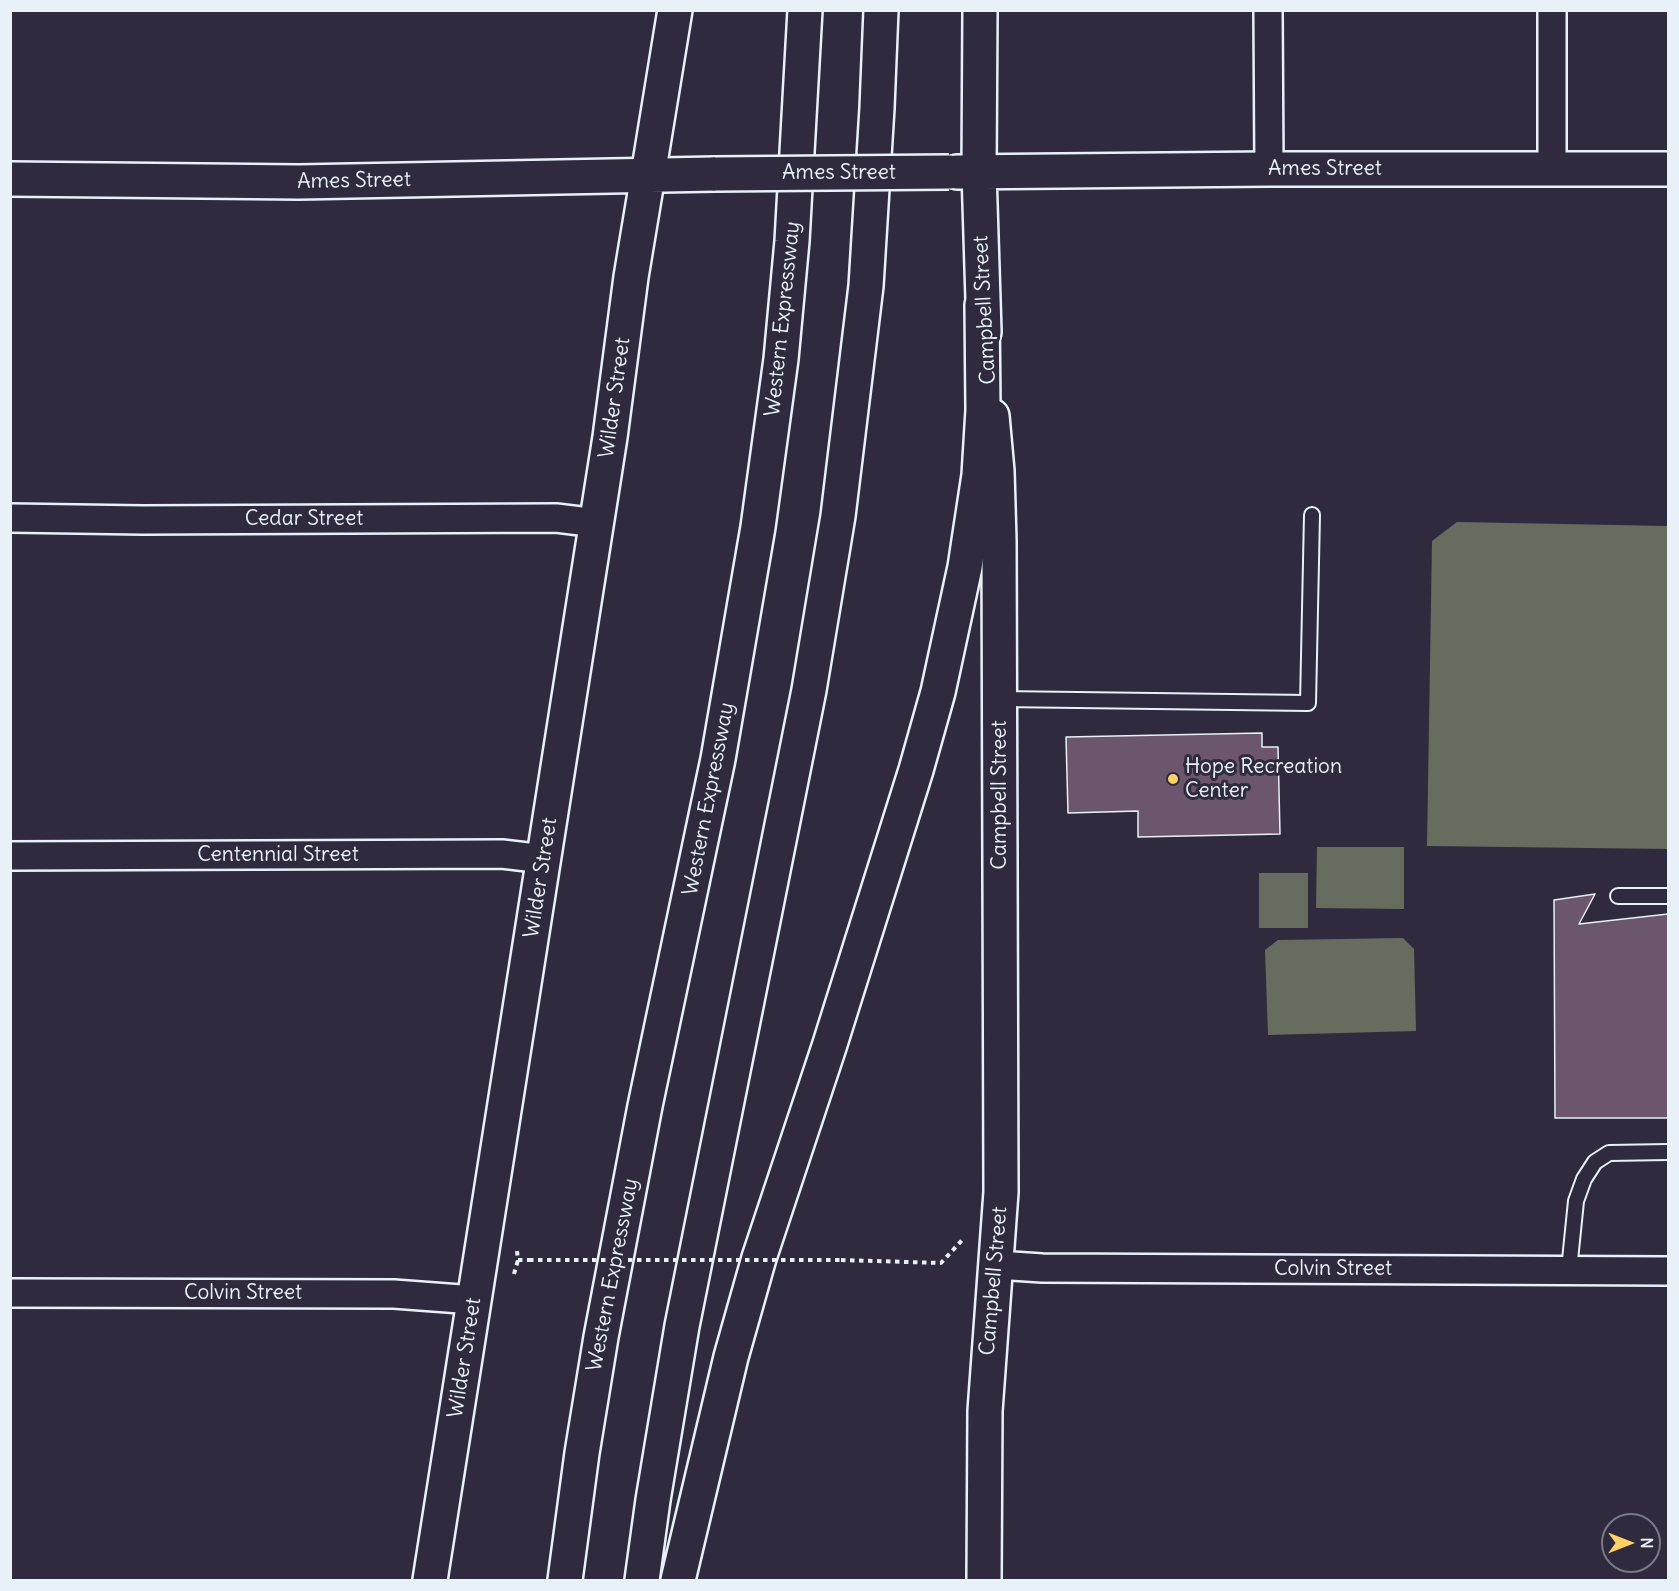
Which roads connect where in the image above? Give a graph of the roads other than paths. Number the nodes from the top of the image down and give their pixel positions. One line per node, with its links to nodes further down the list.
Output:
1 (675, 10): 11 (main road, Wilder Street)
2 (805, 10): 29 (main road, Western Expressway)
3 (881, 10): 30 (main road)
4 (980, 10): 10 (main road, Campbell Street)
5 (1268, 10): 7 (street)
6 (1552, 10): 8 (street)
7 (1269, 169): 8 (main road, Ames Street); 10 (main road, Ames Street)
8 (1552, 169): 9 (main road, Ames Street)
9 (1668, 169)
10 (964, 172): 11 (main road, Ames Street, bridge); 13 (main road, Campbell Street)
11 (648, 175): 12 (main road, Ames Street); 16 (main road, Wilder Street)
12 (10, 178)
13 (982, 305): 17 (main road, Campbell Street); 31 (main road)
14 (1312, 515): 17 (lane)
15 (10, 518): 16 (street, Cedar Street)
16 (597, 523): 19 (main road, Wilder Street)
17 (1000, 699): 23 (main road, Campbell Street)
18 (10, 856): 19 (street, Centennial Street)
19 (544, 859): 27 (main road, Wilder Street)
20 (1618, 896): 21 (lane)
21 (1668, 896)
22 (1668, 1152): 24 (lane)
23 (998, 1252): 24 (street, Colvin Street); 32 (main road, Campbell Street)
24 (1569, 1270): 25 (street, Colvin Street)
25 (1668, 1271)
26 (10, 1293): 27 (street, Colvin Street)
27 (474, 1300): 28 (main road, Wilder Street)
28 (430, 1581)
29 (565, 1581)
30 (642, 1581)
31 (678, 1581)
32 (984, 1581)

